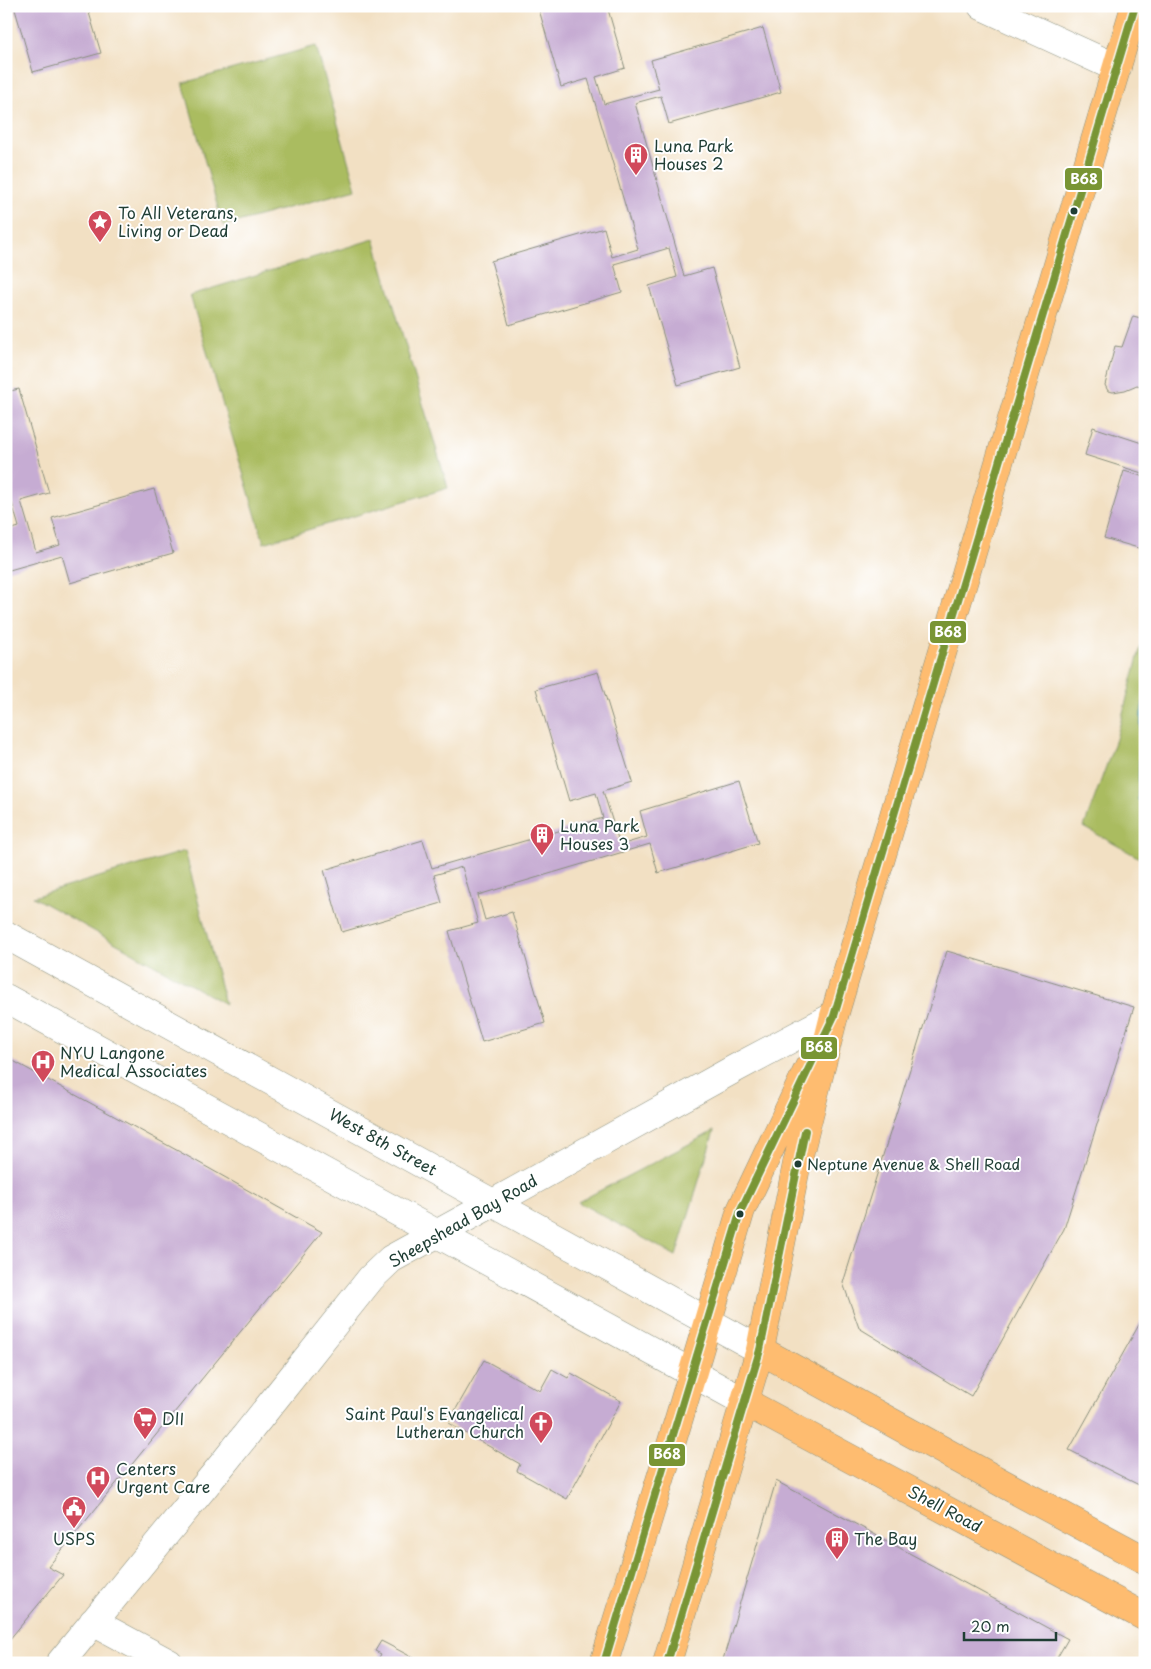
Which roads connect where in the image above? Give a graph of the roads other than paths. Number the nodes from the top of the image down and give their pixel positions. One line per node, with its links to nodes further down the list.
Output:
1 (982, 6): 3 (street)
2 (1135, 6): 3 (main road)
3 (1117, 68): 6 (main road)
4 (6, 934): 7 (street, West 8th Street)
5 (6, 998): 8 (street)
6 (834, 1016): 7 (street, Sheepshead Bay Road); 9 (main road); 10 (main road)
7 (494, 1204): 8 (street, Sheepshead Bay Road); 9 (street, West 8th Street)
8 (437, 1234): 11 (street); 15 (street, Sheepshead Bay Road)
9 (708, 1322): 10 (street, West 8th Street); 11 (main road)
10 (760, 1350): 12 (main road); 13 (main road)
11 (692, 1374): 12 (street); 18 (main road)
12 (745, 1402): 14 (main road, Shell Road); 19 (main road)
13 (1145, 1560)
14 (1145, 1617)
15 (93, 1622): 16 (street, Sheepshead Bay Road); 17 (street)
16 (60, 1663)
17 (169, 1663)
18 (604, 1663)
19 (667, 1663)

